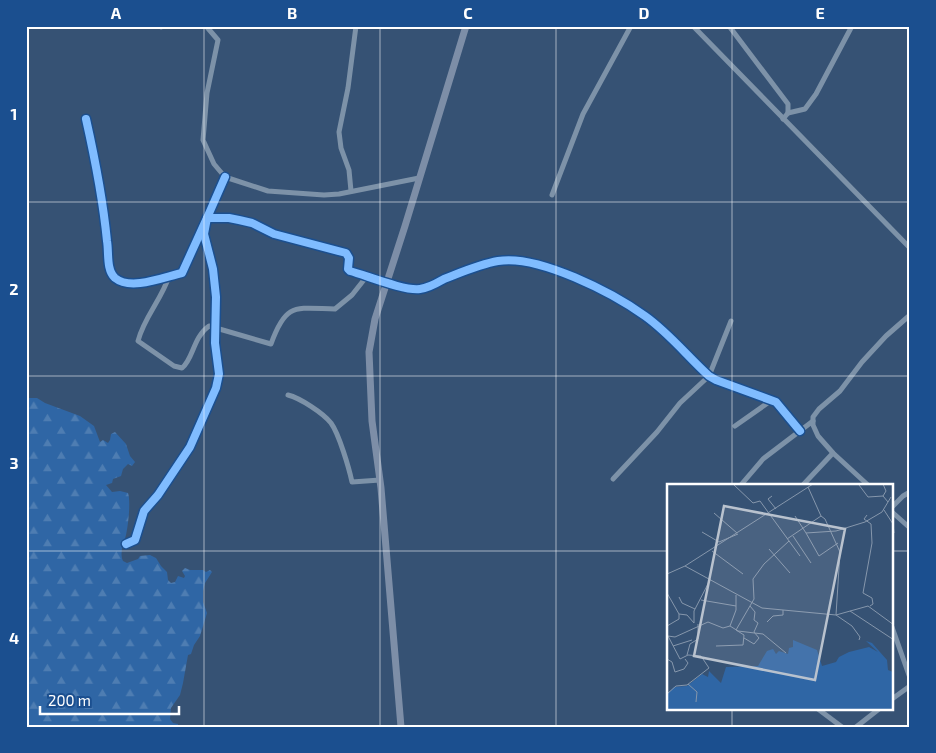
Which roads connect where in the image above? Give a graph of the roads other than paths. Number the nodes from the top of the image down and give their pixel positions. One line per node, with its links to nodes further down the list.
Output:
1 (206, 26): 13 (street)
2 (356, 26): 15 (street)
3 (466, 26): 14 (main road)
4 (631, 26): 16 (street)
5 (693, 26): 9 (street)
6 (703, 26): 9 (street)
7 (729, 26): 10 (street)
8 (852, 26): 10 (street)
9 (699, 32): 12 (street)
10 (788, 113): 12 (street)
11 (86, 119): 19 (street)
12 (783, 119): 18 (street)
13 (225, 177): 15 (street); 17 (street)
14 (419, 178): 15 (street); 21 (main road)
15 (351, 191)
16 (552, 195)
17 (207, 218): 19 (street); 20 (street); 24 (street)
18 (910, 248)
19 (169, 276): 24 (street)
20 (367, 276): 21 (street); 24 (street)
21 (387, 282): 25 (street); 33 (main road)
22 (910, 315): 28 (street)
23 (731, 321): 25 (street)
24 (216, 327): 41 (street)
25 (709, 376): 27 (street); 32 (street)
26 (288, 395): 33 (street)
27 (772, 400): 29 (street); 30 (street)
28 (813, 421): 30 (street); 31 (street)
29 (735, 426)
30 (800, 431): 34 (street)
31 (834, 454): 35 (street); 36 (street)
32 (613, 479)
33 (380, 480): 48 (main road)
34 (742, 484)
35 (804, 484)
36 (867, 484)
37 (910, 492): 38 (street)
38 (894, 505)
39 (894, 514): 40 (street)
40 (910, 528)
41 (126, 544)
42 (894, 633): 43 (street)
43 (910, 678)
44 (910, 686): 45 (street)
45 (894, 698)
46 (819, 710): 49 (street)
47 (878, 710): 50 (street)
48 (401, 727)
49 (842, 727)
50 (856, 727)

